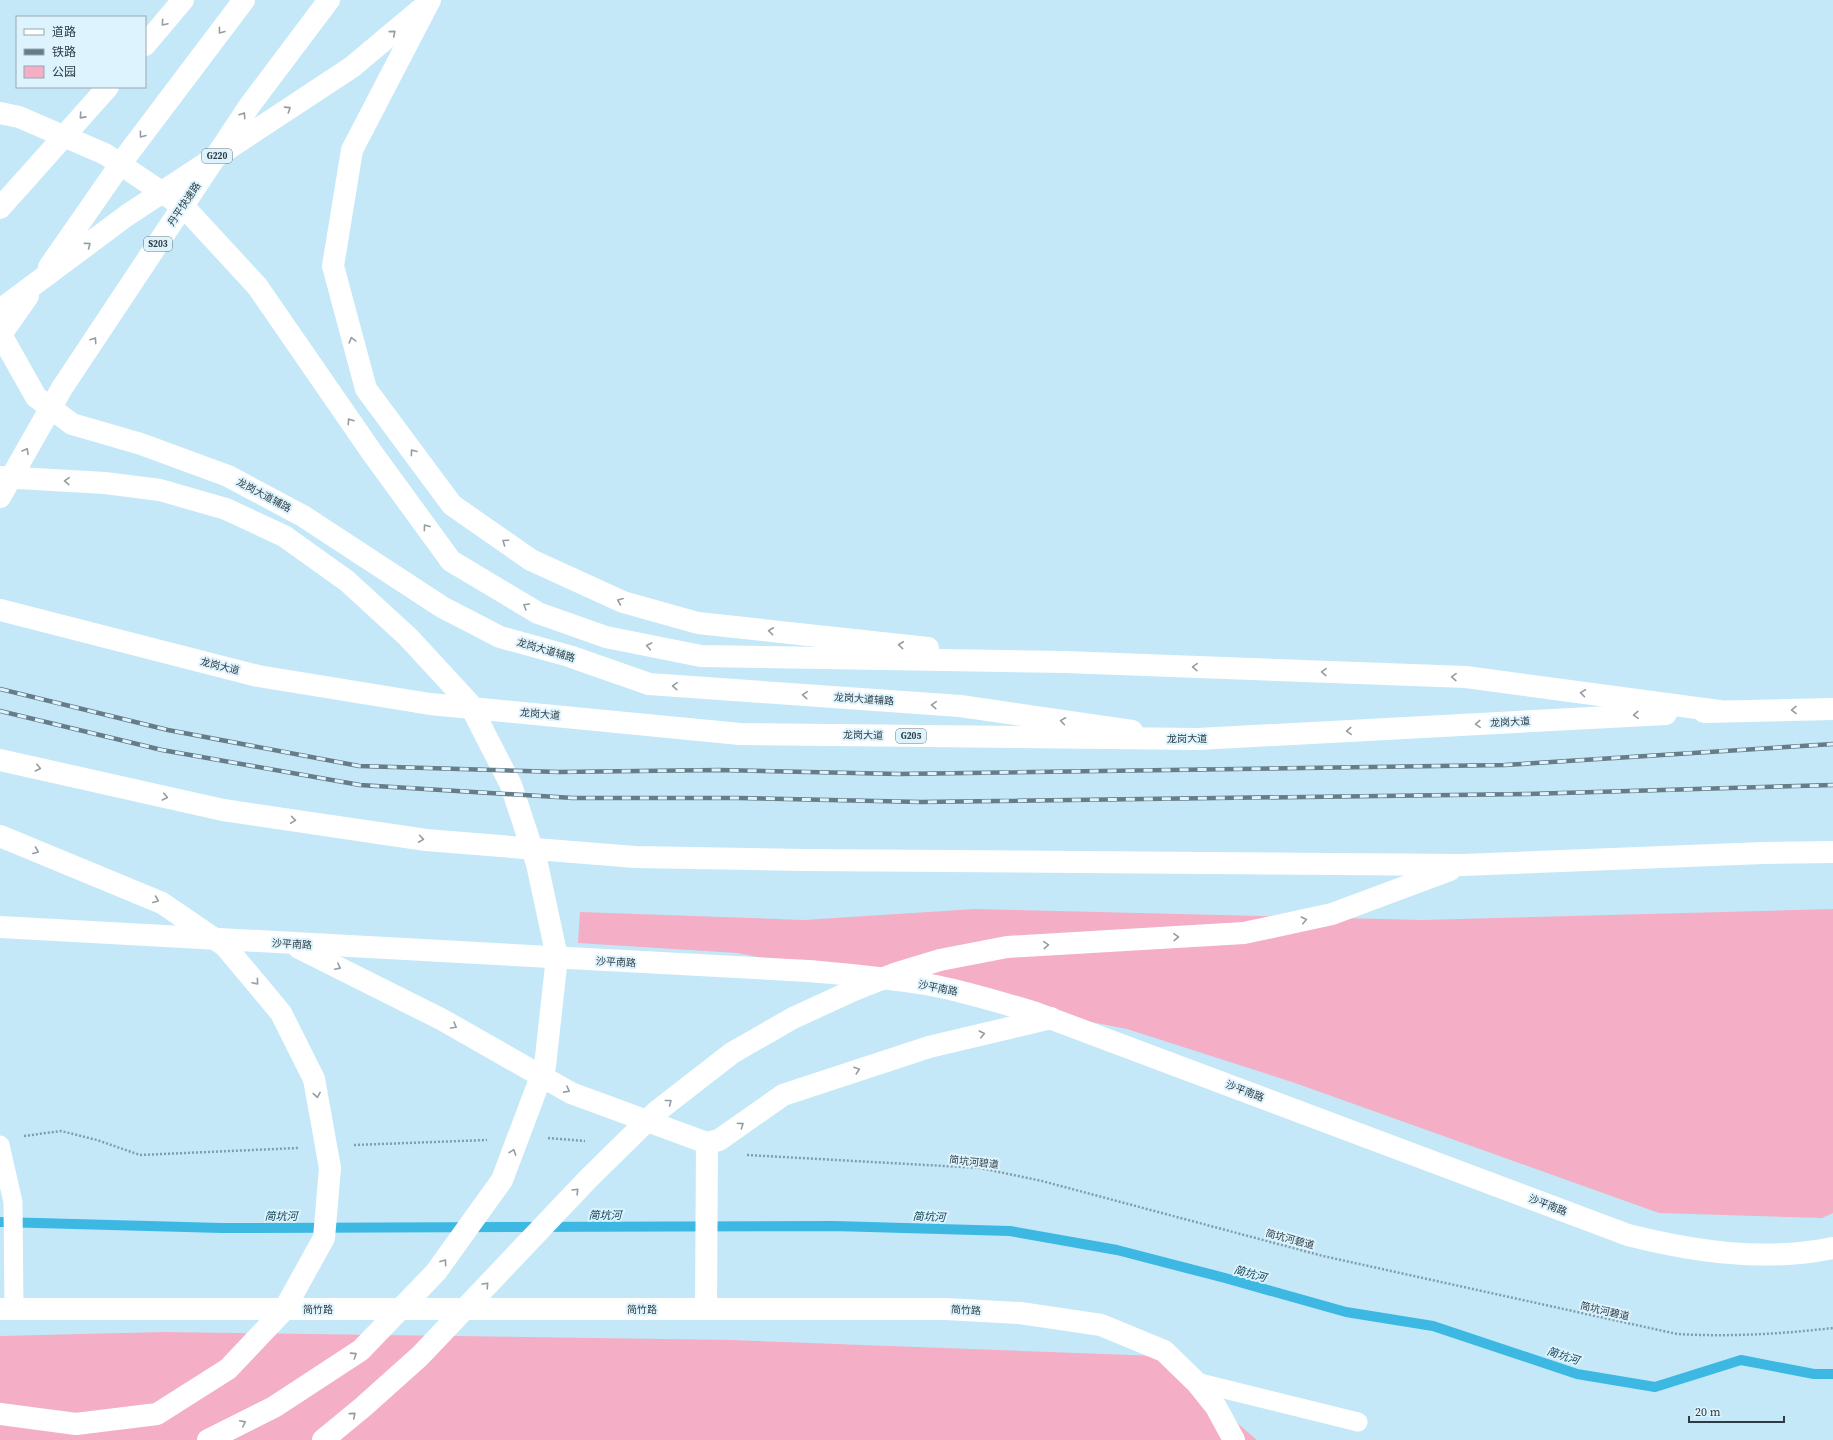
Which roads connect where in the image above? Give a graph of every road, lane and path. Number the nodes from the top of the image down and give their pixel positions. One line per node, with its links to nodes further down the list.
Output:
1 (183, 0): 5 (main road, one-way to 5)
2 (244, 0): 10 (main road, one-way to 10)
3 (329, 0): 12 (main road, 丹平快速路 / S203, one-way to 3)
4 (430, 0): 9 (main road, G220, one-way to 4); 14 (main road, one-way to 4)
5 (146, 44)
6 (107, 88): 8 (main road, one-way to 8)
7 (0, 113): 14 (main road, one-way to 7)
8 (0, 208)
9 (0, 310)
10 (0, 335): 17 (main road, 龙岗大道辅路, one-way to 10)
11 (0, 477): 35 (main road, one-way to 11)
12 (0, 497)
13 (0, 610): 17 (main road, 龙岗大道 / G205)
14 (1065, 662): 16 (main road, one-way to 14)
15 (1833, 709): 16 (main road, 龙岗大道 / G205, one-way to 16)
16 (1719, 711): 17 (main road, 龙岗大道 / G205, one-way to 17)
17 (1185, 739)
18 (0, 760): 21 (main road, one-way to 21)
19 (0, 836): 33 (main road, one-way to 33)
20 (1833, 852): 21 (main road)
21 (1463, 865): 36 (main road, one-way to 21)
22 (0, 927): 23 (main road, 沙平南路)
23 (291, 943): 24 (main road, 沙平南路); 26 (main road, one-way to 26)
24 (1051, 1018): 26 (main road, one-way to 24); 28 (main road, 沙平南路)
25 (0, 1145): 29 (lane)
26 (707, 1150): 30 (main road)
27 (742, 1155): 31 (path, 简坑河碧道)
28 (1833, 1248)
29 (7, 1309): 30 (main road, 简竹路)
30 (706, 1309): 32 (main road, 简竹路)
31 (1833, 1328)
32 (1196, 1382): 34 (lane); 37 (main road, 简竹路)
33 (0, 1414)
34 (1358, 1422)
35 (208, 1440)
36 (323, 1440)
37 (1234, 1440)

